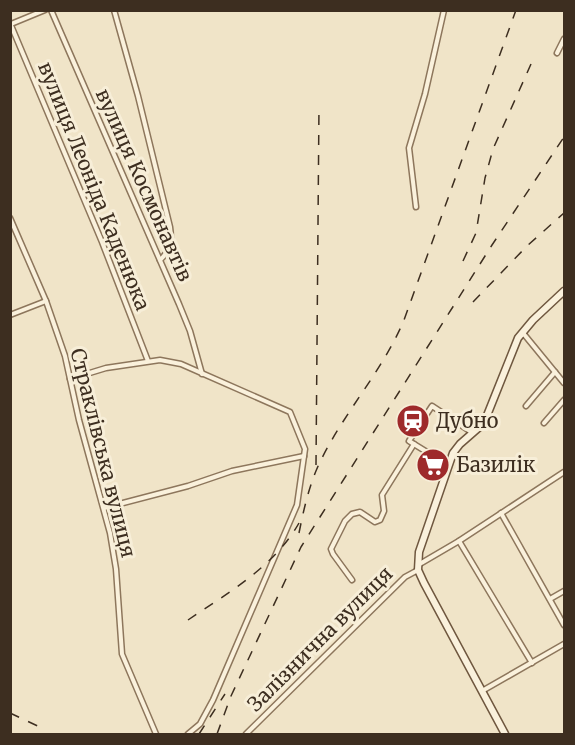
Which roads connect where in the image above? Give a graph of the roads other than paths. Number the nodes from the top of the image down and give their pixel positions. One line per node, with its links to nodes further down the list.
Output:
1 (45, 10): 5 (street)
2 (51, 10): 10 (street, вулиця Космонавтів)
3 (114, 10): 10 (street)
4 (444, 10): 8 (street)
5 (11, 24): 15 (street, вулиця Леоніда Каденюка)
6 (564, 39): 7 (street)
7 (557, 53)
8 (416, 207)
9 (10, 218): 12 (street, Страклівська вулиця)
10 (160, 260): 17 (street, вулиця Космонавтів)
11 (564, 291): 14 (main road, Залізнична вулиця)
12 (46, 301): 13 (street); 18 (street, Страклівська вулиця)
13 (10, 315)
14 (522, 332): 16 (street); 23 (main road, Залізнична вулиця)
15 (148, 361): 17 (street); 18 (street)
16 (555, 372): 19 (street); 21 (street)
17 (203, 374): 25 (street)
18 (70, 379): 28 (street, Страклівська вулиця)
19 (564, 383)
20 (564, 400): 22 (street)
21 (526, 406)
22 (544, 423)
23 (473, 434): 24 (street); 26 (main road, Залізнична вулиця)
24 (414, 444): 26 (street); 32 (street)
25 (304, 456): 28 (street); 41 (street)
26 (448, 465): 31 (main road, Залізнична вулиця)
27 (564, 472): 29 (street)
28 (104, 508): 40 (street, Страклівська вулиця)
29 (501, 513): 30 (street); 34 (street)
30 (459, 541): 31 (street); 37 (street)
31 (417, 568): 38 (main road); 39 (street, Залізнична вулиця)
32 (352, 580)
33 (564, 591): 34 (street)
34 (550, 599): 35 (street)
35 (564, 625)
36 (564, 644): 37 (street)
37 (532, 663): 38 (street)
38 (481, 692): 42 (main road)
39 (247, 734)
40 (156, 735)
41 (188, 735)
42 (504, 735)

